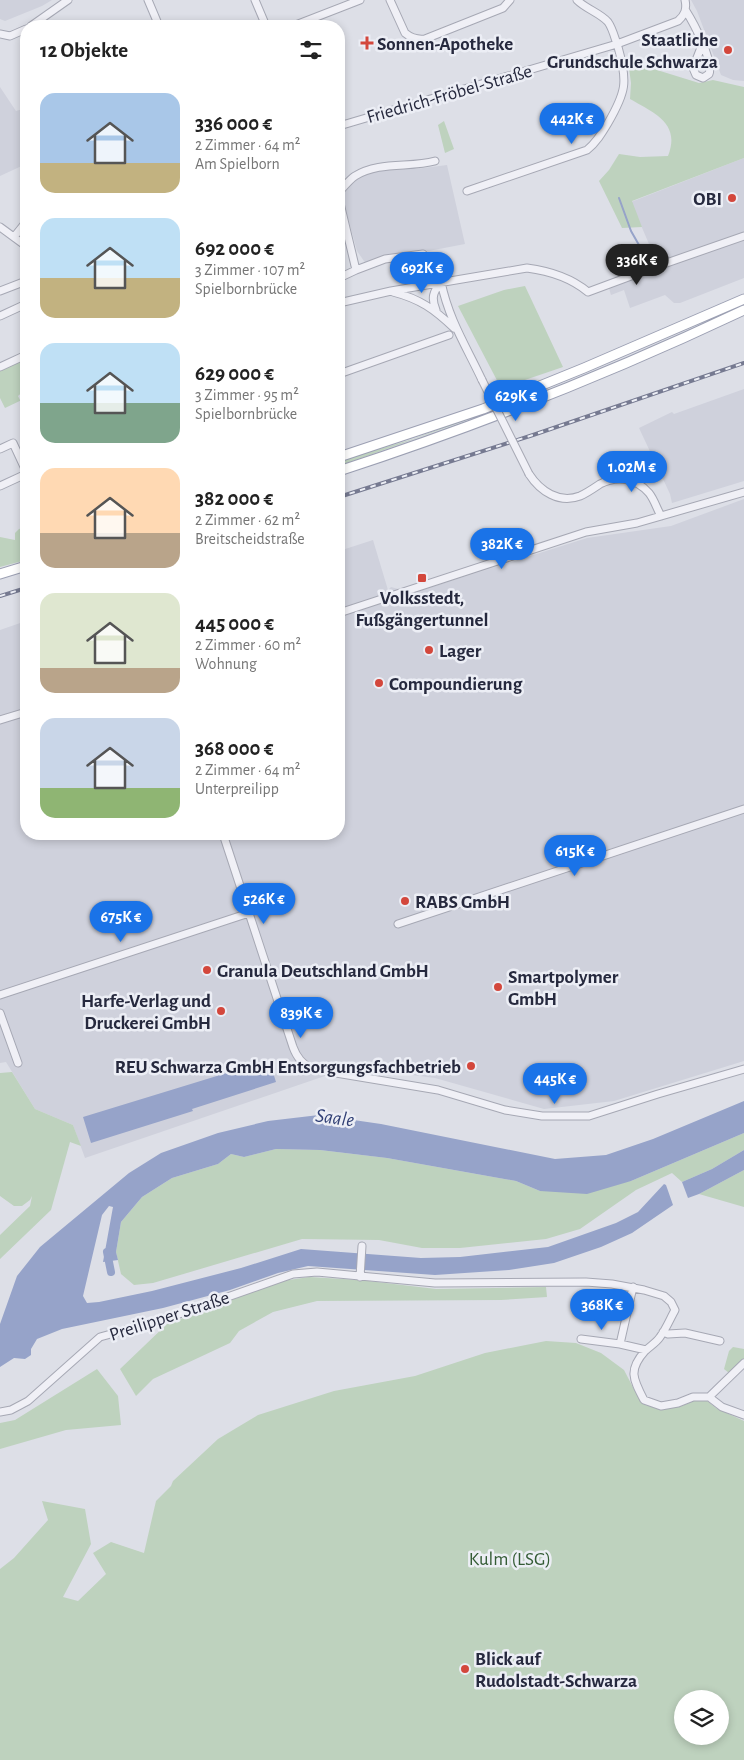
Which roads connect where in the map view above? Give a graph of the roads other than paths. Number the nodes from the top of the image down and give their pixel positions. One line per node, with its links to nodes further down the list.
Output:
1 (68, 0): 10 (street)
2 (148, 0): 11 (street)
3 (255, 0): 12 (street)
4 (360, 0): 13 (street)
5 (390, 0): 6 (street)
6 (510, 0)
7 (577, 0): 16 (street)
8 (685, 0): 9 (street)
9 (686, 11): 16 (street, Friedrich-Fröbel-Straße); 17 (street)
10 (40, 20)
11 (156, 20)
12 (263, 20)
13 (308, 20)
14 (20, 32): 15 (street)
15 (0, 34)
16 (617, 44): 18 (street, Friedrich-Fröbel-Straße); 21 (street)
17 (702, 45)
18 (345, 124)
19 (435, 161): 20 (street)
20 (345, 186)
21 (467, 191)
22 (345, 224): 29 (street)
23 (0, 227): 26 (street)
24 (20, 230): 26 (street)
25 (744, 236): 31 (street)
26 (14, 238): 27 (street)
27 (20, 242)
28 (423, 254): 29 (street)
29 (356, 270): 30 (street)
30 (345, 275)
31 (441, 282): 34 (street); 39 (street); 41 (street)
32 (20, 283): 33 (street)
33 (0, 291)
34 (390, 291): 36 (street); 39 (street)
35 (744, 299): 47 (main road)
36 (345, 302)
37 (20, 307): 40 (street)
38 (744, 310): 49 (main road)
39 (436, 311): 41 (street)
40 (0, 316)
41 (455, 329): 53 (street, bridge)
42 (449, 335): 45 (street)
43 (20, 358): 44 (street)
44 (0, 367)
45 (345, 372)
46 (0, 448): 48 (street)
47 (345, 455)
48 (20, 458)
49 (345, 469)
50 (20, 475): 51 (street)
51 (0, 486)
52 (744, 492): 53 (street)
53 (661, 516): 56 (street)
54 (20, 568): 55 (main road)
55 (0, 574)
56 (345, 611)
57 (20, 714): 58 (street)
58 (0, 720)
59 (744, 809): 62 (street)
60 (225, 840): 61 (street)
61 (248, 913): 63 (street); 66 (street)
62 (398, 924)
63 (0, 995)
64 (0, 1013): 65 (street)
65 (18, 1063)
66 (744, 1069)
67 (362, 1248): 68 (street)
68 (360, 1274): 69 (street, Preilipper Straße); 77 (street, Preilipper Straße)
69 (633, 1287): 70 (street, Preilipper Straße); 73 (street)
70 (663, 1332): 72 (street); 74 (street)
71 (581, 1340): 73 (street)
72 (720, 1341)
73 (620, 1344): 74 (street)
74 (646, 1350): 76 (street)
75 (744, 1363): 76 (street)
76 (709, 1397): 78 (street)
77 (0, 1412)
78 (744, 1415)

